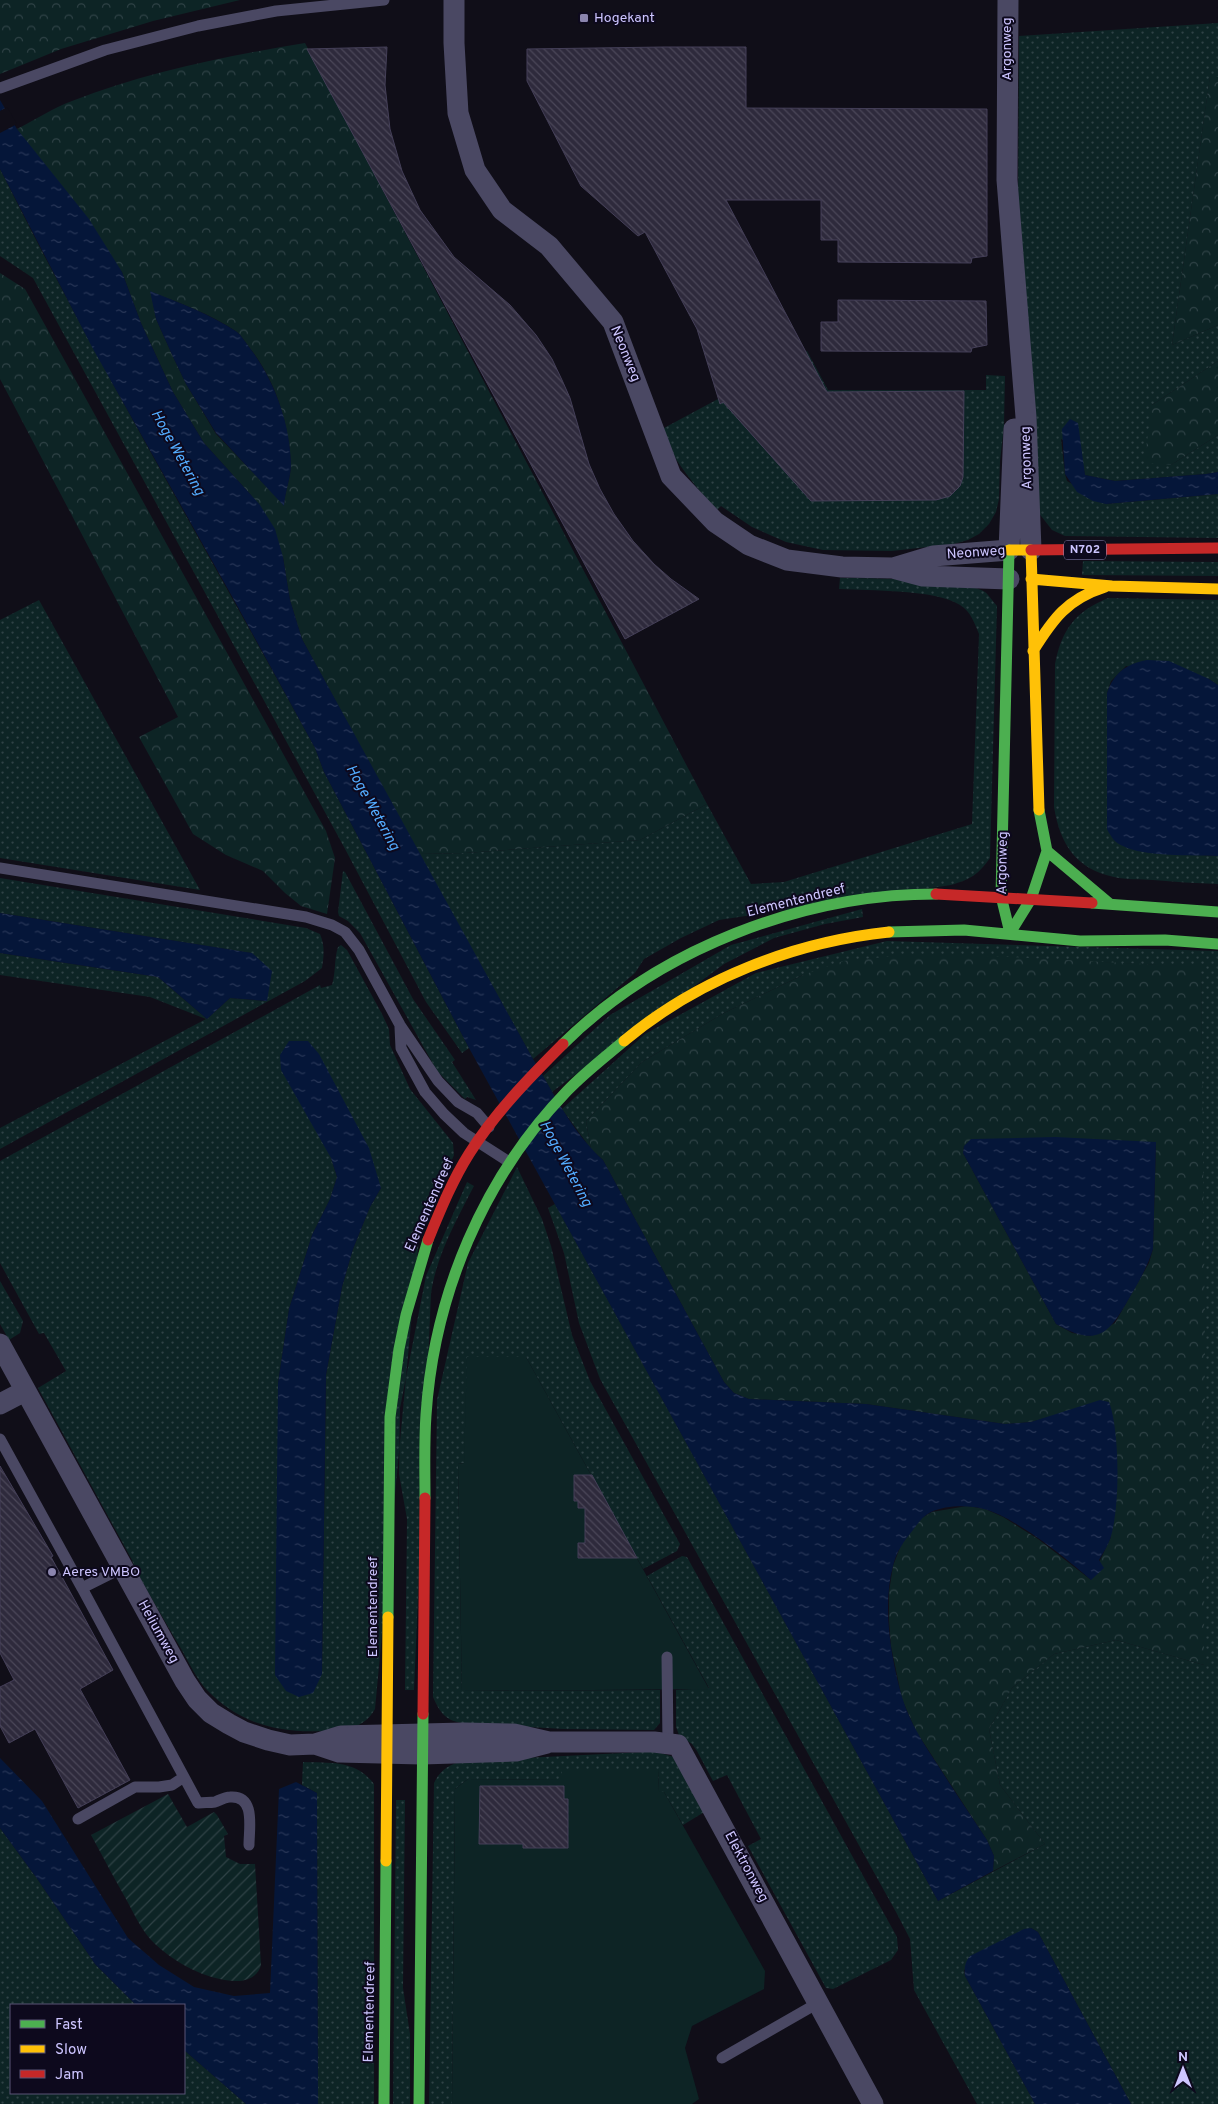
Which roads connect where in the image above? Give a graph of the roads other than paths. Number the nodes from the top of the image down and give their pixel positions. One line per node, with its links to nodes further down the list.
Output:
1 (384, 0): 4 (lane)
2 (454, 0): 9 (street, Neonweg)
3 (1008, 0): 5 (street, Argonweg)
4 (0, 88)
5 (1021, 367): 7 (street, Argonweg); 8 (street, Argonweg)
6 (1218, 548): 8 (main road, N702)
7 (1009, 550): 8 (main road, Neonweg); 9 (street, Neonweg); 10 (main road, Argonweg)
8 (1031, 550): 11 (main road, Argonweg)
9 (893, 568): 10 (street, Neonweg)
10 (1009, 578): 11 (main road, Neonweg); 17 (main road, Argonweg)
11 (1031, 578): 12 (main road, Neonweg); 14 (main road, Argonweg)
12 (1112, 586): 13 (main road); 14 (main road)
13 (1218, 589)
14 (1033, 651): 15 (main road, Argonweg)
15 (1046, 851): 18 (main road, Argonweg); 19 (main road)
16 (0, 868): 23 (lane)
17 (1001, 896): 18 (main road, Elementendreef); 21 (main road, Argonweg); 24 (main road, Elementendreef)
18 (1031, 899): 19 (main road, Elementendreef); 21 (main road, Argonweg)
19 (1110, 904): 20 (main road, Elementendreef)
20 (1218, 912)
21 (1010, 933): 22 (main road); 26 (main road)
22 (1218, 944)
23 (400, 1025): 24 (lane); 25 (lane)
24 (489, 1127): 25 (main road, Elementendreef)
25 (478, 1142): 26 (lane); 34 (main road, Elementendreef)
26 (509, 1162): 35 (main road)
27 (0, 1344): 28 (street, Heliumweg)
28 (25, 1391): 29 (street); 31 (street, Heliumweg)
29 (0, 1404)
30 (0, 1439): 32 (lane)
31 (122, 1568): 32 (lane); 34 (street, Heliumweg)
32 (82, 1588): 37 (lane)
33 (667, 1656): 36 (lane)
34 (387, 1744): 35 (street, Heliumweg); 42 (main road, Elementendreef)
35 (422, 1744): 36 (street); 43 (main road)
36 (668, 1744): 40 (street, Elektronweg)
37 (184, 1777): 38 (lane); 39 (lane)
38 (78, 1818)
39 (249, 1845)
40 (818, 2003): 41 (lane); 44 (street, Elektronweg)
41 (722, 2058)
42 (384, 2104)
43 (419, 2104)
44 (873, 2104)

